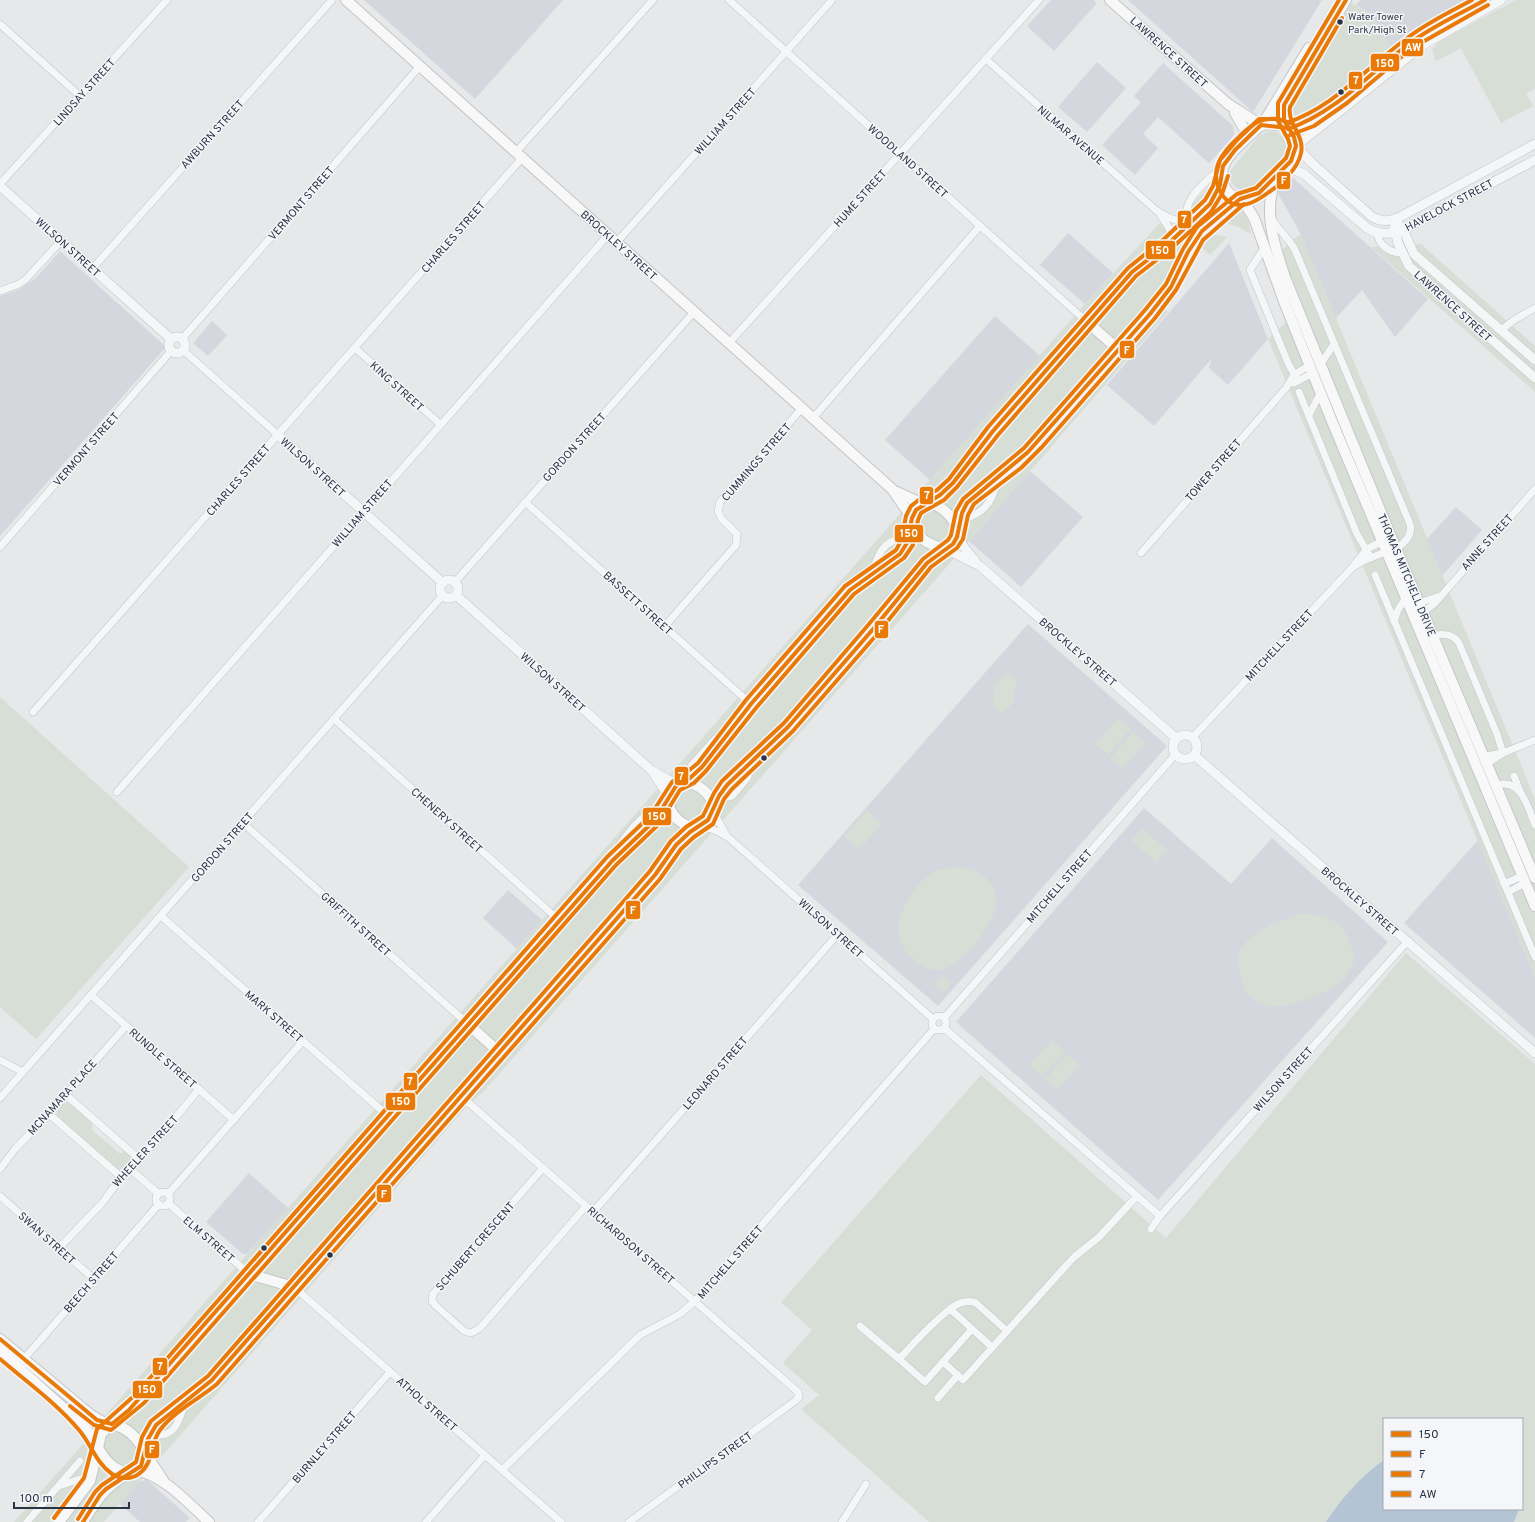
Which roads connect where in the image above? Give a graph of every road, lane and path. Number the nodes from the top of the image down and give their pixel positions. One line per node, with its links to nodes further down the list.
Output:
1 (332, 0): 47 (street, AWBURN STREET)
2 (346, 0): 17 (main road, BROCKLEY STREET)
3 (653, 0): 26 (street, CHARLES STREET)
4 (728, 0): 15 (street, WOODLAND STREET)
5 (1039, 0): 16 (street, HUME STREET)
6 (1110, 0): 19 (main road, LAWRENCE STREET)
7 (1338, 0): 20 (main road)
8 (1346, 0): 21 (main road)
9 (1485, 0): 14 (street)
10 (1501, 0): 14 (street)
11 (164, 1): 18 (street, LINDSAY STREET)
12 (828, 1): 15 (street, WILLIAM STREET)
13 (0, 24): 18 (street)
14 (1420, 41): 21 (street); 24 (street)
15 (786, 52): 25 (street, WOODLAND STREET); 44 (street, WILLIAM STREET)
16 (986, 59): 25 (street, HUME STREET); 34 (street, NILMAR AVENUE)
17 (420, 66): 26 (main road, BROCKLEY STREET); 54 (street, VERMONT STREET)
18 (80, 96): 32 (street, LINDSAY STREET)
19 (1228, 104): 20 (main road, LAWRENCE STREET); 22 (main road, LAWRENCE STREET)
20 (1262, 125): 21 (main road); 22 (main road)
21 (1288, 129): 24 (main road)
22 (1242, 143): 29 (main road)
23 (1535, 144): 36 (street, HAVELOCK STREET)
24 (1296, 146): 28 (street); 30 (main road)
25 (900, 154): 38 (street, WOODLAND STREET); 56 (street, HUME STREET)
26 (519, 155): 41 (main road, BROCKLEY STREET); 58 (street, CHARLES STREET)
27 (1535, 160): 39 (street, HAVELOCK STREET)
28 (1316, 167): 31 (street); 36 (street)
29 (1222, 172): 33 (main road); 37 (main road); 37 (street)
30 (1282, 172): 31 (street); 33 (main road); 35 (main road, THOMAS MITCHELL DRIVE)
31 (1317, 184): 40 (street, HAVELOCK STREET)
32 (0, 185): 42 (street, WILSON STREET)
33 (1241, 199): 45 (main road, THOMAS MITCHELL DRIVE); 60 (main road)
34 (1157, 211): 37 (street, NILMAR AVENUE); 43 (street, NILMAR AVENUE)
35 (1270, 215): 57 (street, THOMAS MITCHELL DRIVE); 63 (main road, THOMAS MITCHELL DRIVE)
36 (1394, 220): 39 (street, LAWRENCE STREET)
37 (1187, 224): 43 (main road)
38 (980, 226): 51 (street, WOODLAND STREET); 71 (street)
39 (1399, 231): 40 (street, HAVELOCK STREET); 46 (street, LAWRENCE STREET); 52 (street, LAWRENCE STREET)
40 (1377, 233): 46 (street)
41 (608, 235): 44 (main road, BROCKLEY STREET); 72 (street, WILLIAM STREET)
42 (61, 241): 47 (street, WILSON STREET); 48 (street)
43 (1172, 241): 51 (main road)
44 (616, 243): 50 (main road, BROCKLEY STREET)
45 (1265, 247): 63 (main road, THOMAS MITCHELL DRIVE); 64 (street)
46 (1402, 253): 55 (street, LAWRENCE STREET)
47 (92, 268): 53 (street, WILSON STREET)
48 (0, 292)
49 (1535, 308): 52 (street)
50 (694, 312): 56 (main road, BROCKLEY STREET); 77 (street, GORDON STREET)
51 (1087, 322): 60 (main road); 78 (main road)
52 (1501, 330): 55 (street); 62 (street, LAWRENCE STREET)
53 (171, 339): 54 (street); 61 (street)
54 (182, 339): 59 (street)
55 (1492, 340): 65 (street, LAWRENCE STREET)
56 (729, 343): 69 (main road, BROCKLEY STREET)
57 (1334, 344): 63 (street); 87 (street, THOMAS MITCHELL DRIVE)
58 (355, 348): 72 (street, KING STREET); 73 (street, CHARLES STREET)
59 (183, 350): 61 (street); 73 (street, WILSON STREET)
60 (1119, 350): 74 (main road)
61 (171, 351): 84 (street, VERMONT STREET)
62 (1535, 360)
63 (1315, 365): 64 (street); 67 (main road, THOMAS MITCHELL DRIVE); 68 (main road, THOMAS MITCHELL DRIVE)
64 (1296, 378): 89 (street, TOWER STREET)
65 (1535, 378)
66 (1299, 392): 70 (street)
67 (1321, 392): 68 (main road, THOMAS MITCHELL DRIVE); 70 (street)
68 (1330, 402): 83 (main road, THOMAS MITCHELL DRIVE); 87 (main road, THOMAS MITCHELL DRIVE)
69 (802, 408): 71 (main road, BROCKLEY STREET); 103 (street, CUMMINGS STREET)
70 (1309, 415): 86 (street)
71 (813, 418): 75 (main road, BROCKLEY STREET)
72 (440, 424): 79 (street, WILLIAM STREET)
73 (278, 435): 79 (street, WILSON STREET); 106 (street, CHARLES STREET)
74 (997, 479): 81 (main road); 81 (street)
75 (892, 489): 78 (main road, BROCKLEY STREET); 80 (main road, BROCKLEY STREET)
76 (1535, 489): 100 (street, ANNE STREET)
77 (525, 502): 95 (street, GORDON STREET); 103 (street, BASSETT STREET)
78 (925, 503): 80 (main road); 81 (main road)
79 (362, 512): 96 (street, WILSON STREET); 120 (street, WILLIAM STREET)
80 (912, 520): 82 (main road); 85 (main road)
81 (958, 528): 85 (main road); 91 (street, BROCKLEY STREET)
82 (910, 532): 93 (main road); 93 (street)
83 (1381, 542): 86 (street, MITCHELL STREET); 87 (main road); 88 (main road, THOMAS MITCHELL DRIVE)
84 (0, 547)
85 (946, 549): 91 (street, BROCKLEY STREET); 124 (main road)
86 (1366, 549): 90 (street); 92 (street, MITCHELL STREET)
87 (1396, 549): 88 (main road); 100 (main road, THOMAS MITCHELL DRIVE)
88 (1385, 552): 90 (street, MITCHELL STREET); 99 (main road, THOMAS MITCHELL DRIVE)
89 (1141, 553)
90 (1371, 558): 92 (street, MITCHELL STREET)
91 (980, 566): 108 (street, BROCKLEY STREET)
92 (1350, 570): 109 (street, MITCHELL STREET)
93 (871, 575): 105 (main road)
94 (1375, 575): 102 (street)
95 (455, 582): 96 (street); 98 (street)
96 (443, 583): 97 (street)
97 (443, 595): 98 (street); 107 (street, GORDON STREET)
98 (456, 595): 116 (street, WILSON STREET)
99 (1405, 599): 101 (main road, THOMAS MITCHELL DRIVE); 102 (street, THOMAS MITCHELL DRIVE)
100 (1421, 608): 101 (main road); 104 (main road, THOMAS MITCHELL DRIVE)
101 (1411, 612): 104 (main road, THOMAS MITCHELL DRIVE)
102 (1394, 621): 131 (street)
103 (664, 627): 105 (street, BASSETT STREET)
104 (1427, 637): 111 (street, THOMAS MITCHELL DRIVE); 114 (main road, THOMAS MITCHELL DRIVE); 115 (main road, THOMAS MITCHELL DRIVE)
105 (751, 704): 118 (main road)
106 (33, 712)
107 (334, 719): 125 (street, GORDON STREET); 135 (street, CHENERY STREET)
108 (1176, 738): 109 (street); 112 (street)
109 (1192, 738): 113 (street)
110 (1535, 740): 111 (street)
111 (1503, 753): 114 (street)
112 (1175, 755): 113 (street); 140 (street, MITCHELL STREET)
113 (1194, 755): 137 (street, BROCKLEY STREET)
114 (1486, 760): 115 (main road); 119 (main road, THOMAS MITCHELL DRIVE)
115 (1477, 764): 122 (main road, THOMAS MITCHELL DRIVE)
116 (651, 770): 118 (street, WILSON STREET); 123 (street, WILSON STREET)
117 (1514, 776): 121 (street)
118 (680, 783): 123 (main road); 124 (main road)
119 (1497, 785): 121 (street); 122 (main road); 129 (main road, THOMAS MITCHELL DRIVE)
120 (117, 792)
121 (1522, 794): 126 (street)
122 (1490, 796): 130 (main road, THOMAS MITCHELL DRIVE)
123 (669, 798): 127 (main road); 135 (main road)
124 (713, 810): 127 (main road); 128 (street, WILSON STREET)
125 (243, 823): 134 (street, GORDON STREET); 142 (street, GRIFFITH STREET)
126 (1535, 826)
127 (699, 827): 128 (street, WILSON STREET); 147 (main road)
128 (729, 838): 136 (street, WILSON STREET)
129 (1534, 876): 130 (main road)
130 (1524, 880): 131 (street); 132 (street); 133 (main road, THOMAS MITCHELL DRIVE)
131 (1504, 884): 132 (street)
132 (1508, 892): 138 (street)
133 (1535, 906)
134 (161, 916): 139 (street, GORDON STREET); 146 (street, MARK STREET)
135 (560, 921): 142 (main road)
136 (838, 934): 141 (street, WILSON STREET); 170 (street, LEONARD STREET)
137 (1407, 942): 148 (street, BROCKLEY STREET); 171 (street, WILSON STREET)
138 (1535, 957)
139 (91, 995): 143 (street, RUNDLE STREET); 150 (street, GORDON STREET)
140 (944, 1018): 141 (street); 144 (street)
141 (932, 1019): 145 (street)
142 (469, 1025): 147 (main road); 156 (main road)
143 (126, 1026): 151 (street, RUNDLE STREET); 152 (street, MCNAMARA PLACE)
144 (944, 1028): 145 (street); 166 (street)
145 (934, 1029): 177 (street, MITCHELL STREET)
146 (303, 1041): 156 (street, MARK STREET); 157 (street)
147 (499, 1052): 153 (main road)
148 (1535, 1055)
149 (0, 1060): 150 (street)
150 (23, 1072): 154 (street, GORDON STREET)
151 (199, 1089): 157 (street, RUNDLE STREET); 158 (street, WHEELER STREET)
152 (66, 1095): 155 (street, MCNAMARA PLACE); 158 (street)
153 (461, 1096): 159 (street, RICHARDSON STREET); 176 (main road)
154 (0, 1098)
155 (49, 1114): 160 (street, MCNAMARA PLACE); 162 (street)
156 (388, 1116): 174 (main road)
157 (234, 1120): 164 (street)
158 (138, 1158): 161 (street, WHEELER STREET)
159 (543, 1168): 169 (street, RICHARDSON STREET); 169 (street, SCHUBERT CRESCENT)
160 (0, 1169)
161 (130, 1169): 162 (street, WHEELER STREET); 163 (street)
162 (121, 1177): 173 (street, WHEELER STREET)
163 (159, 1194): 164 (street); 168 (street)
164 (168, 1194): 167 (street)
165 (0, 1196): 173 (street, SWAN STREET)
166 (1137, 1196): 171 (street); 181 (street)
167 (168, 1203): 168 (street); 174 (street, ELM STREET)
168 (159, 1204): 175 (street, BEECH STREET)
169 (586, 1206): 170 (street, RICHARDSON STREET)
170 (593, 1212): 177 (street, RICHARDSON STREET)
171 (1160, 1216): 172 (street, WILSON STREET)
172 (1152, 1229)
173 (59, 1248): 175 (street, SWAN STREET)
174 (249, 1274): 176 (main road); 193 (main road)
175 (94, 1279): 187 (street, BEECH STREET)
176 (294, 1287): 188 (street, ATHOL STREET); 192 (main road)
177 (695, 1301): 190 (street, RICHARDSON STREET); 199 (street, MITCHELL STREET)
178 (950, 1309): 180 (street); 181 (street); 185 (street)
179 (860, 1326): 185 (street)
180 (972, 1329): 183 (street); 186 (street)
181 (1007, 1332): 183 (street)
182 (0, 1339): 187 (main road)
183 (992, 1347): 189 (street)
184 (0, 1351): 187 (main road)
185 (899, 1359): 186 (street)
186 (943, 1362): 189 (street)
187 (21, 1363): 193 (main road); 195 (main road)
188 (390, 1372): 197 (street, ATHOL STREET); 209 (street, BURNLEY STREET)
189 (958, 1375): 191 (street)
190 (799, 1396): 212 (street, PHILLIPS STREET)
191 (938, 1398)
192 (186, 1401): 194 (main road); 194 (street)
193 (112, 1424): 195 (main road); 196 (main road)
194 (150, 1434): 196 (main road)
195 (98, 1447): 200 (main road); 201 (main road)
196 (145, 1453): 200 (main road); 203 (main road)
197 (485, 1455): 199 (street, ATHOL STREET); 210 (street)
198 (80, 1461): 204 (street)
199 (502, 1470): 211 (street, ATHOL STREET)
200 (134, 1471): 203 (main road); 207 (main road)
201 (92, 1475): 204 (street); 206 (main road)
202 (866, 1484): 213 (street)
203 (167, 1485): 208 (main road)
204 (59, 1486): 205 (street)
205 (27, 1522)
206 (59, 1522)
207 (83, 1522)
208 (209, 1522)
209 (258, 1522)
210 (426, 1522)
211 (561, 1522)
212 (629, 1522)
213 (842, 1522)

